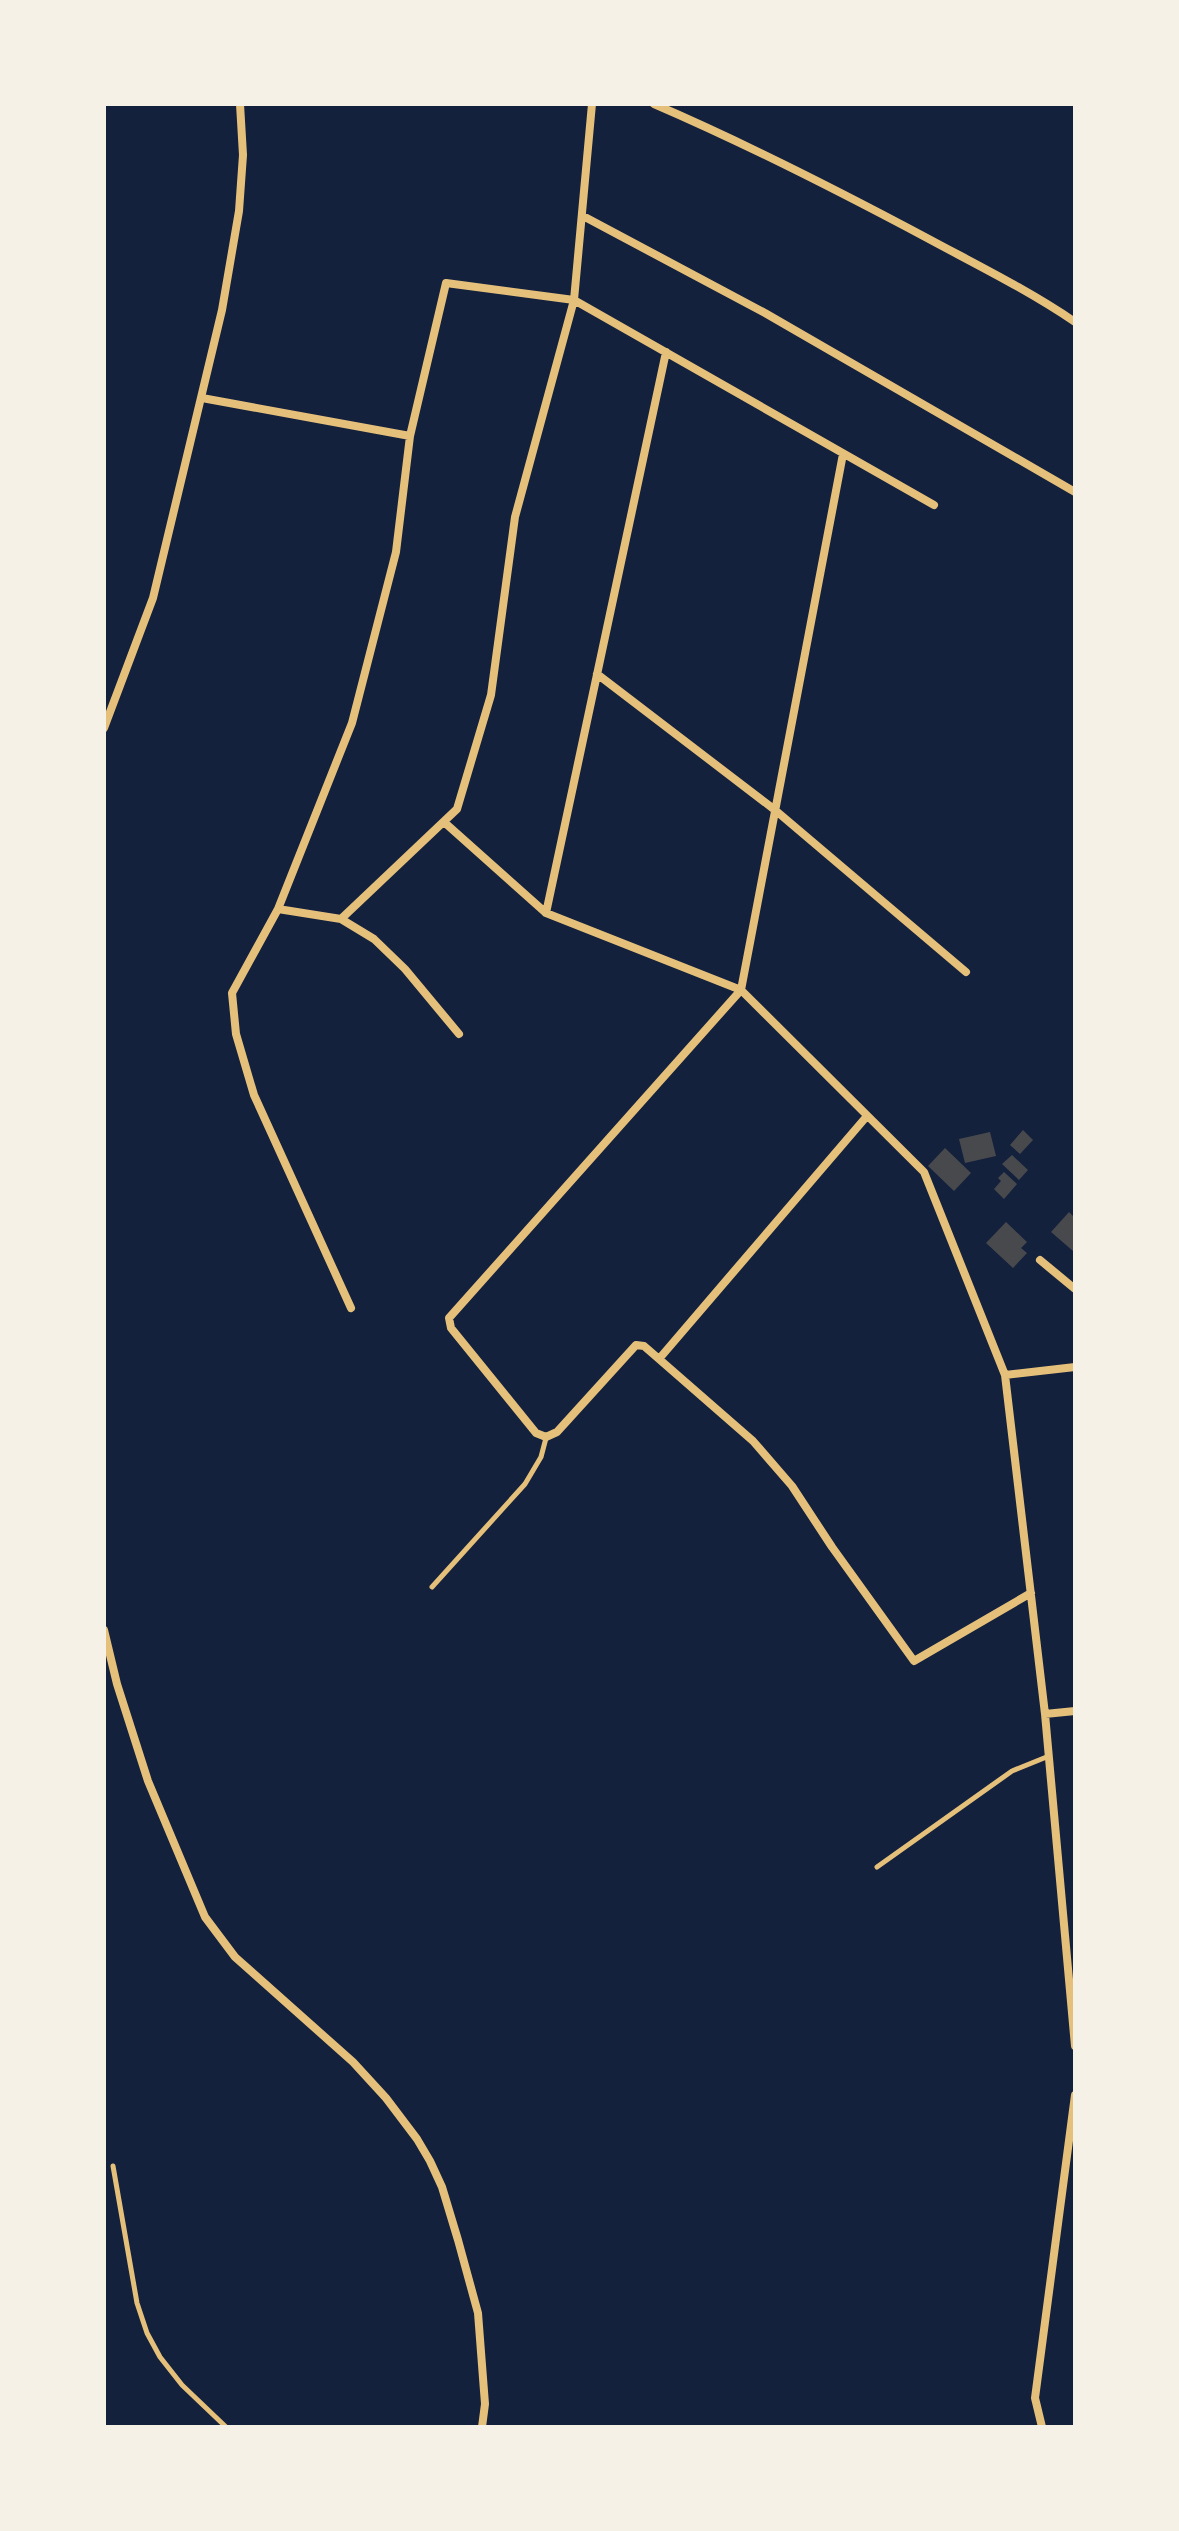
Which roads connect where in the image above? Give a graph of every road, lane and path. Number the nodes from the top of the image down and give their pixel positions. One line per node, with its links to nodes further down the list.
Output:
1 (240, 104): 8 (street)
2 (592, 104): 4 (street)
3 (654, 104): 6 (street)
4 (583, 216): 5 (street); 11 (street)
5 (574, 300): 7 (street); 9 (street); 16 (street)
6 (1075, 322)
7 (666, 352): 10 (street); 13 (street)
8 (202, 398): 9 (street); 14 (street)
9 (410, 436): 17 (street)
10 (843, 454): 12 (street); 15 (street)
11 (1075, 492)
12 (934, 505)
13 (597, 674): 15 (street); 18 (street)
14 (104, 728)
15 (775, 810): 20 (street); 21 (street)
16 (444, 822): 18 (street); 19 (street)
17 (278, 909): 19 (street); 26 (street)
18 (546, 913): 21 (street)
19 (341, 919): 22 (street)
20 (966, 972)
21 (741, 990): 23 (street); 30 (street)
22 (459, 1034)
23 (867, 1116): 27 (street); 29 (street)
24 (1040, 1260): 25 (street)
25 (1075, 1289)
26 (350, 1305)
27 (659, 1359): 30 (street); 32 (street)
28 (1075, 1367): 29 (street)
29 (1005, 1375): 32 (street)
30 (546, 1437): 31 (lane)
31 (432, 1587)
32 (1031, 1593): 35 (street)
33 (104, 1630): 42 (street)
34 (1075, 1711): 35 (street)
35 (1045, 1714): 36 (street)
36 (1049, 1756): 37 (lane); 38 (street)
37 (877, 1867)
38 (1075, 2046)
39 (1075, 2095): 43 (street)
40 (113, 2166): 41 (lane)
41 (226, 2427)
42 (482, 2427)
43 (1042, 2427)

